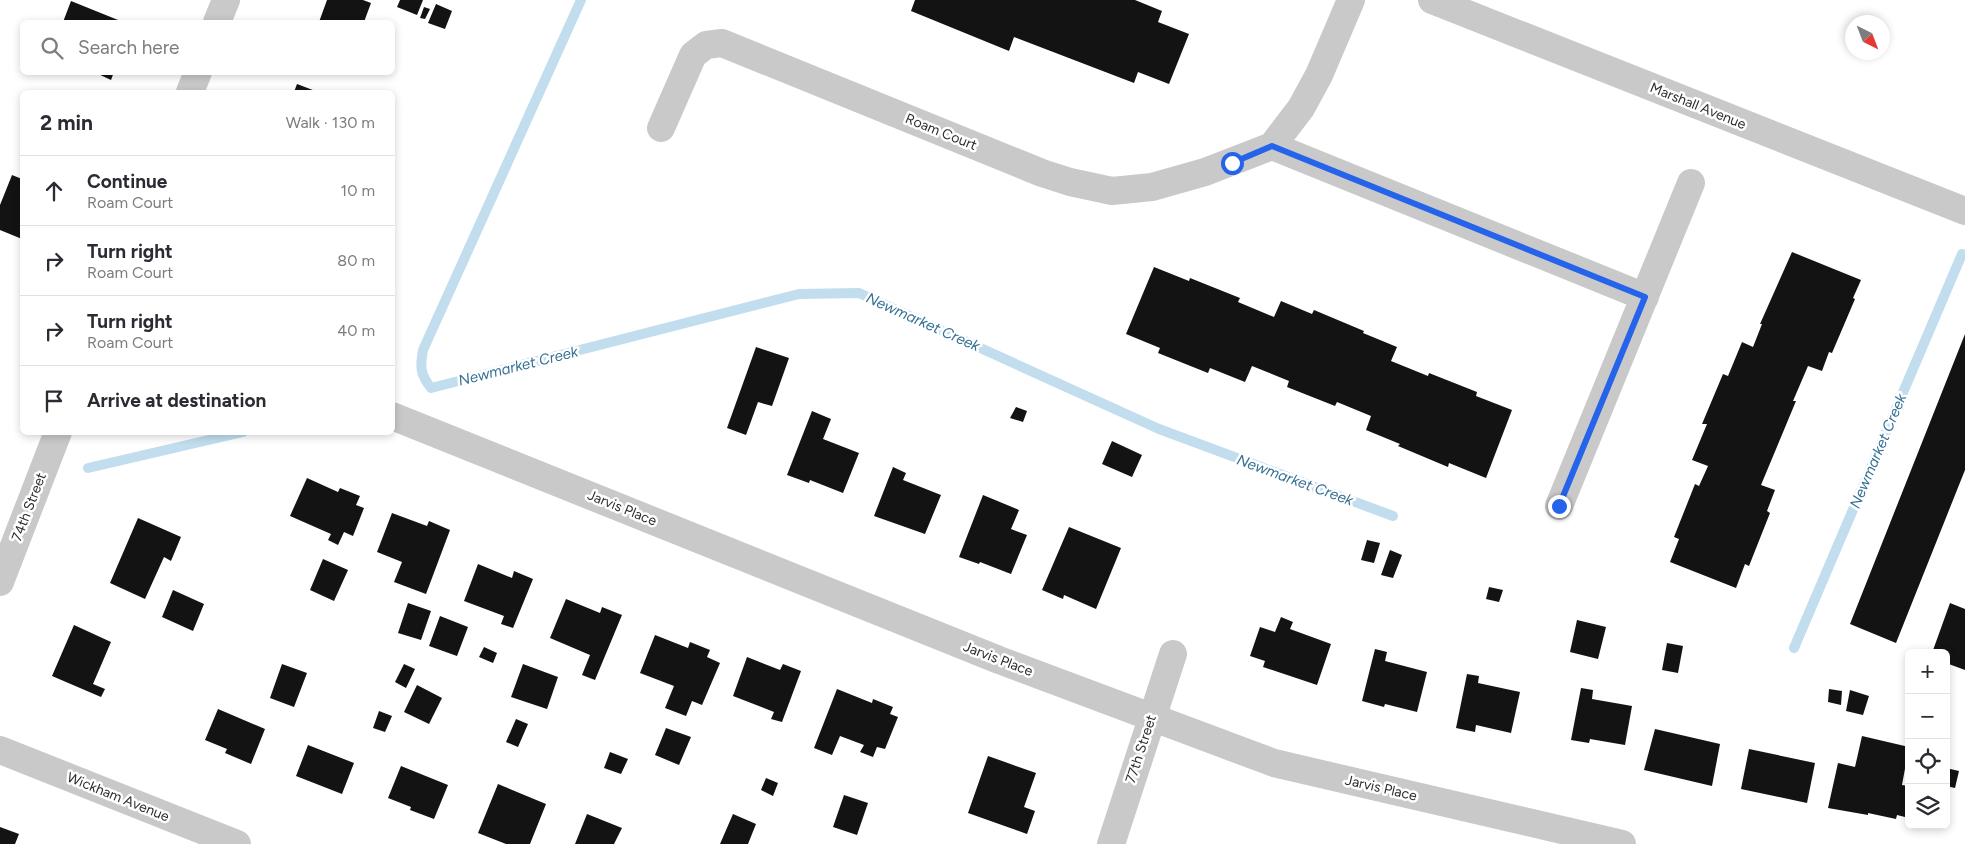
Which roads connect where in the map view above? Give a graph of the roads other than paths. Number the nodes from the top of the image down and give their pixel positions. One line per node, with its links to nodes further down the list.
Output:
1 (226, 0): 4 (street)
2 (1351, 0): 8 (street, Roam Court)
3 (1432, 0): 10 (street, Marshall Avenue)
4 (218, 20)
5 (197, 75): 6 (street)
6 (191, 90)
7 (661, 128): 8 (street, Roam Court)
8 (1272, 146): 11 (street)
9 (1691, 183): 11 (street)
10 (1965, 211)
11 (1645, 297): 14 (street)
12 (395, 417): 17 (street, Jarvis Place)
13 (57, 435): 15 (street, 74th Street)
14 (1559, 506)
15 (0, 582)
16 (1173, 654): 17 (street, 77th Street)
17 (1152, 718): 20 (street, 77th Street); 21 (street, Jarvis Place)
18 (0, 750): 19 (street, Wickham Avenue)
19 (237, 844)
20 (1110, 844)
21 (1622, 844)

